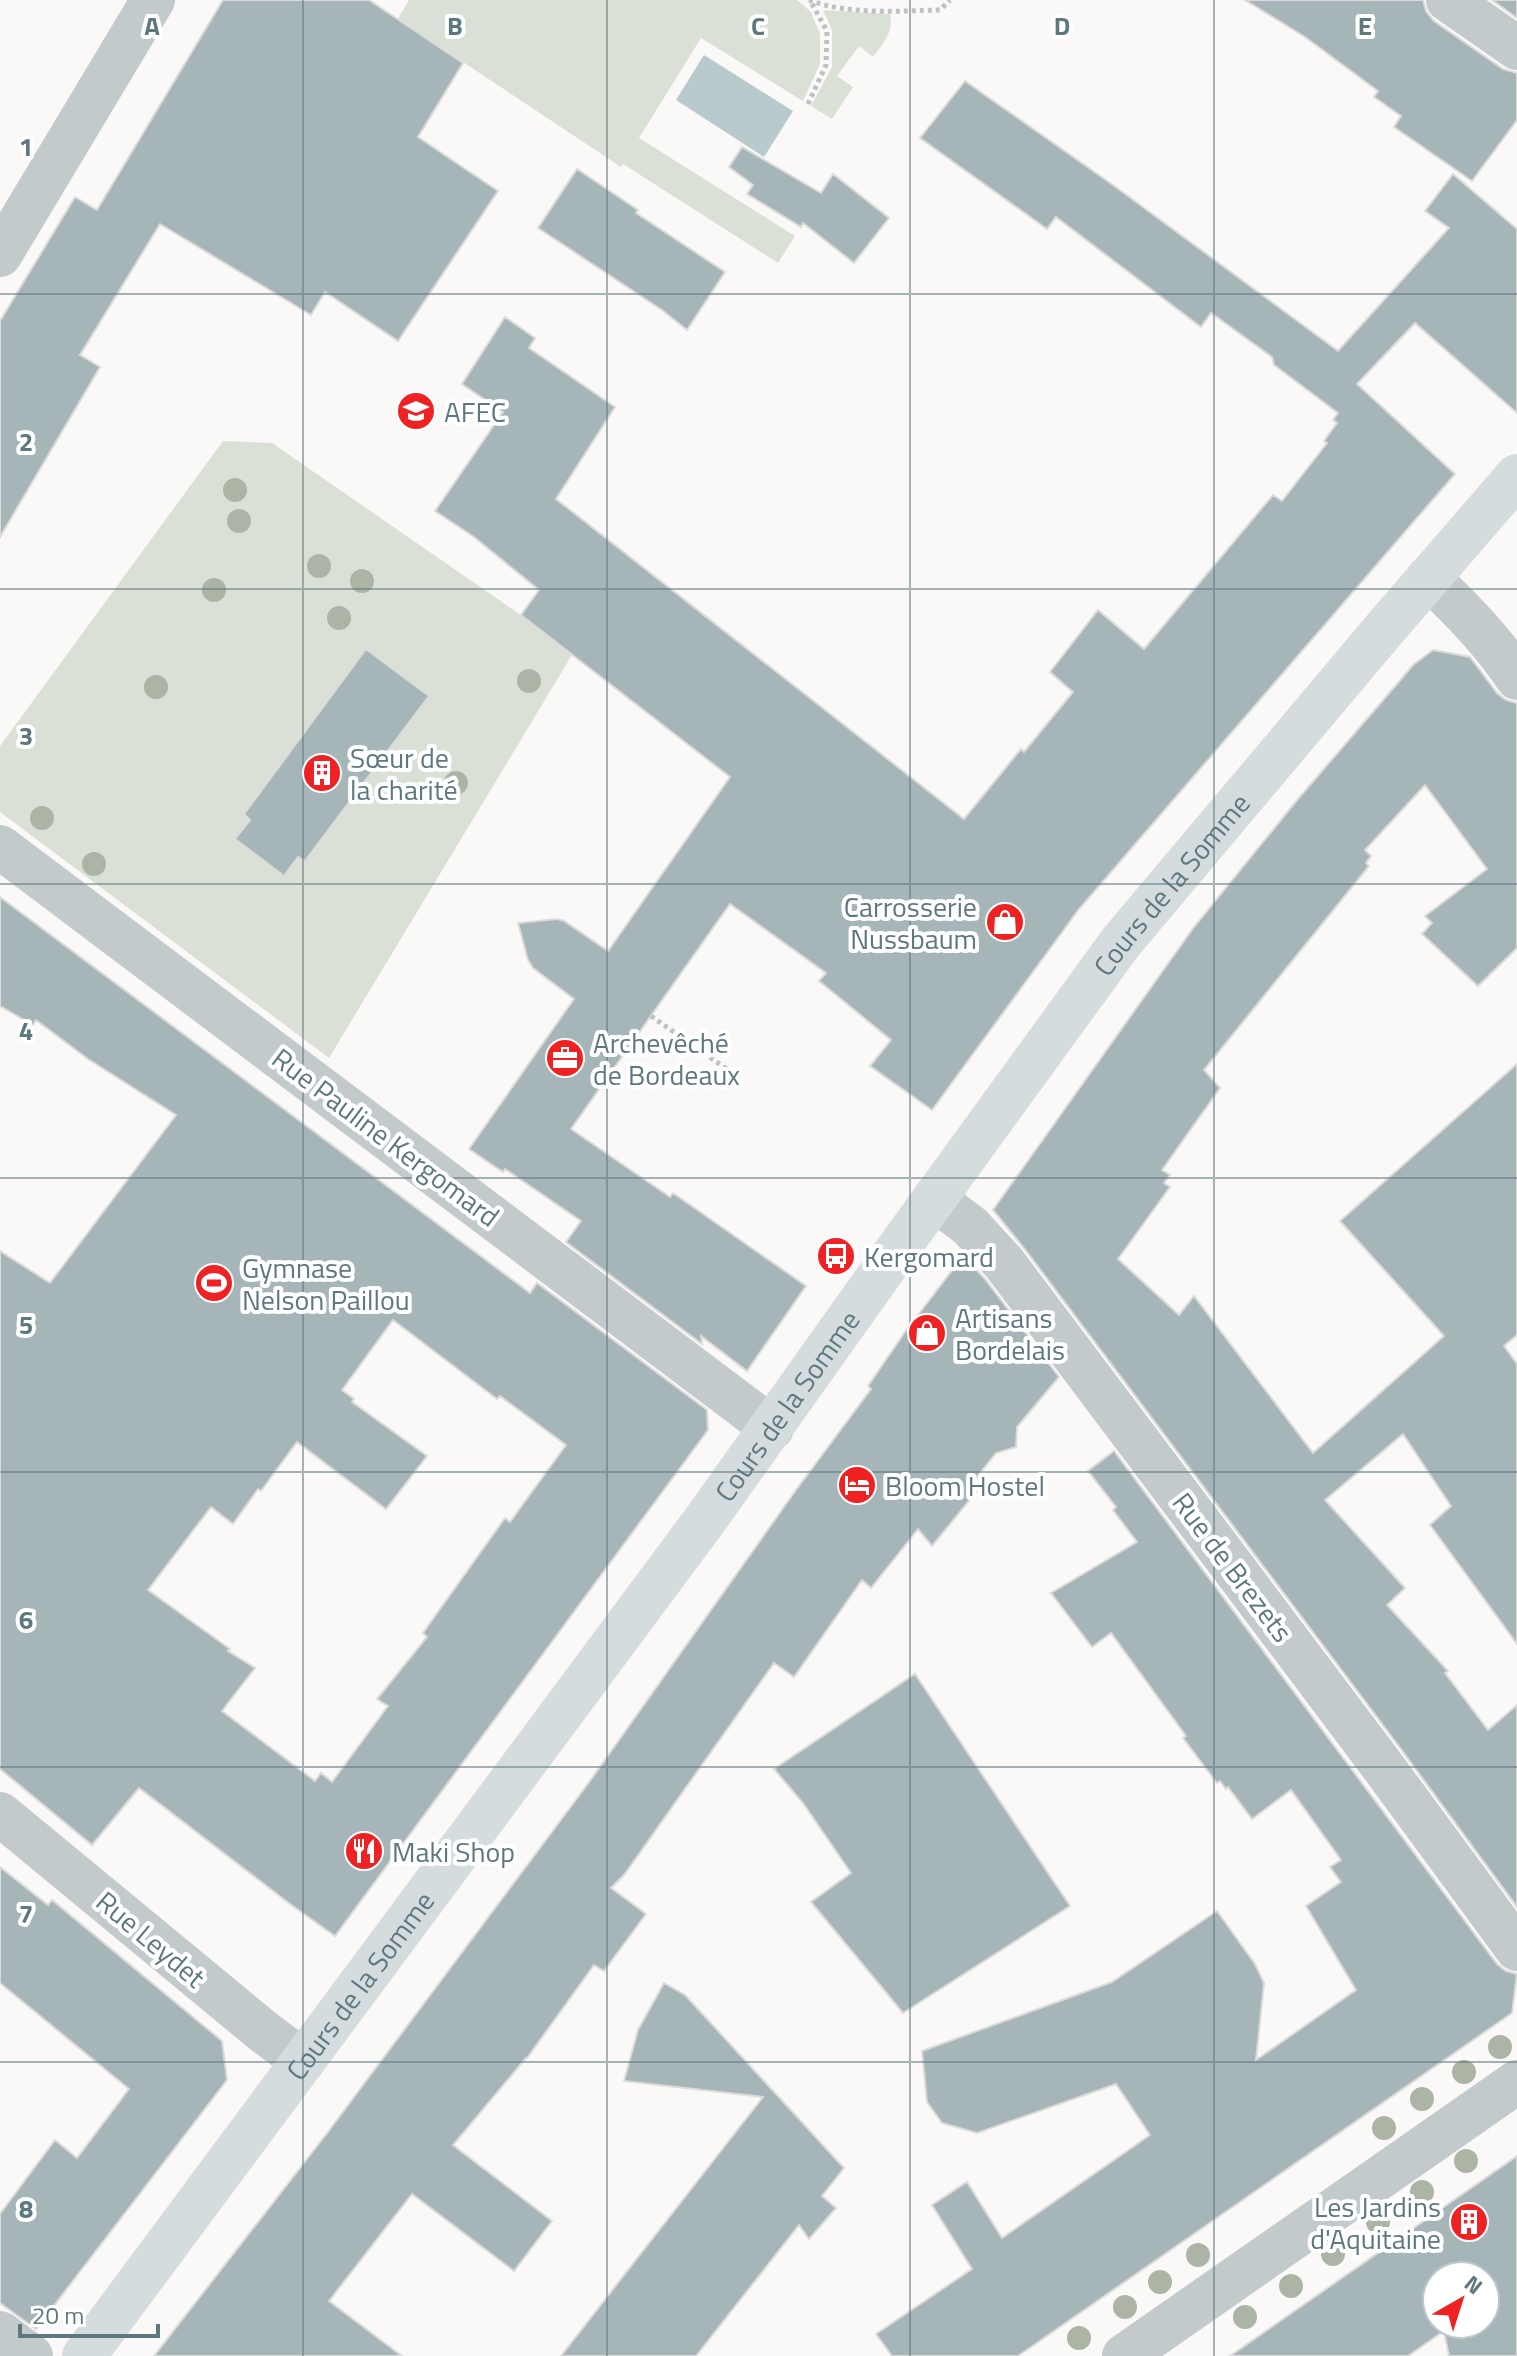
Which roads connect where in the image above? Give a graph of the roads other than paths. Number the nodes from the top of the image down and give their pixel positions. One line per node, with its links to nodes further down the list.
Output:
1 (153, 0): 4 (street)
2 (1448, 0): 3 (street)
3 (1517, 48)
4 (0, 255)
5 (1517, 476): 6 (main road, Cours de la Somme)
6 (1428, 578): 7 (street); 9 (main road, Cours de la Somme)
7 (1517, 678)
8 (0, 847): 10 (street, Rue Pauline Kergomard)
9 (934, 1199): 10 (main road, Cours de la Somme); 12 (street, Rue de Brezets)
10 (772, 1428): 13 (main road, Cours de la Somme)
11 (0, 1814): 13 (street, Rue Leydet)
12 (1517, 1949)
13 (303, 2061): 17 (main road, Cours de la Somme)
14 (1517, 2082): 18 (street)
15 (0, 2333): 16 (street)
16 (31, 2356)
17 (84, 2356)
18 (1124, 2356)

